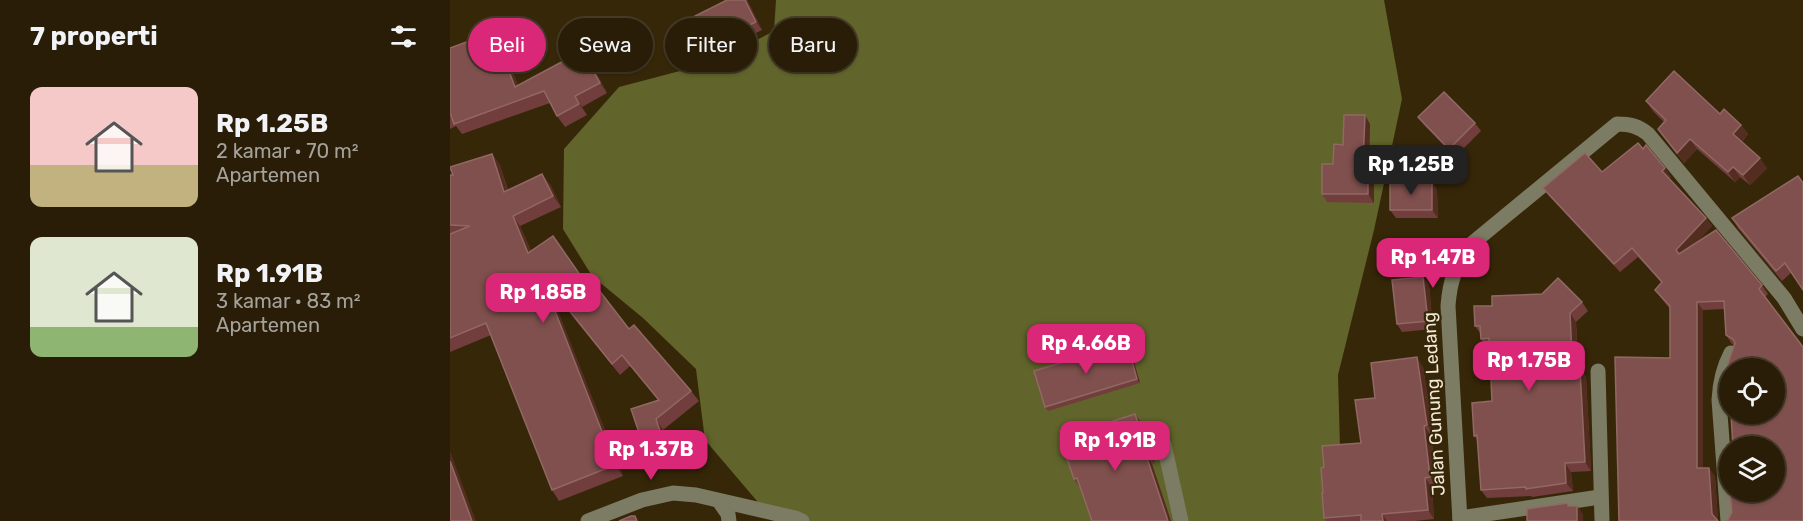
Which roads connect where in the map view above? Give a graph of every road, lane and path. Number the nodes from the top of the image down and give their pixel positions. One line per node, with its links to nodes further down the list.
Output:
1 (1803, 329): 7 (street, Jalan Gunung Ledang)
2 (1731, 352): 13 (street)
3 (1598, 370): 5 (street)
4 (1164, 445): 11 (street)
5 (1600, 496): 7 (street); 12 (street)
6 (719, 501): 8 (street); 9 (street); 10 (street)
7 (1460, 520)
8 (588, 521)
9 (729, 521)
10 (802, 521)
11 (1181, 521)
12 (1602, 521)
13 (1728, 521)

